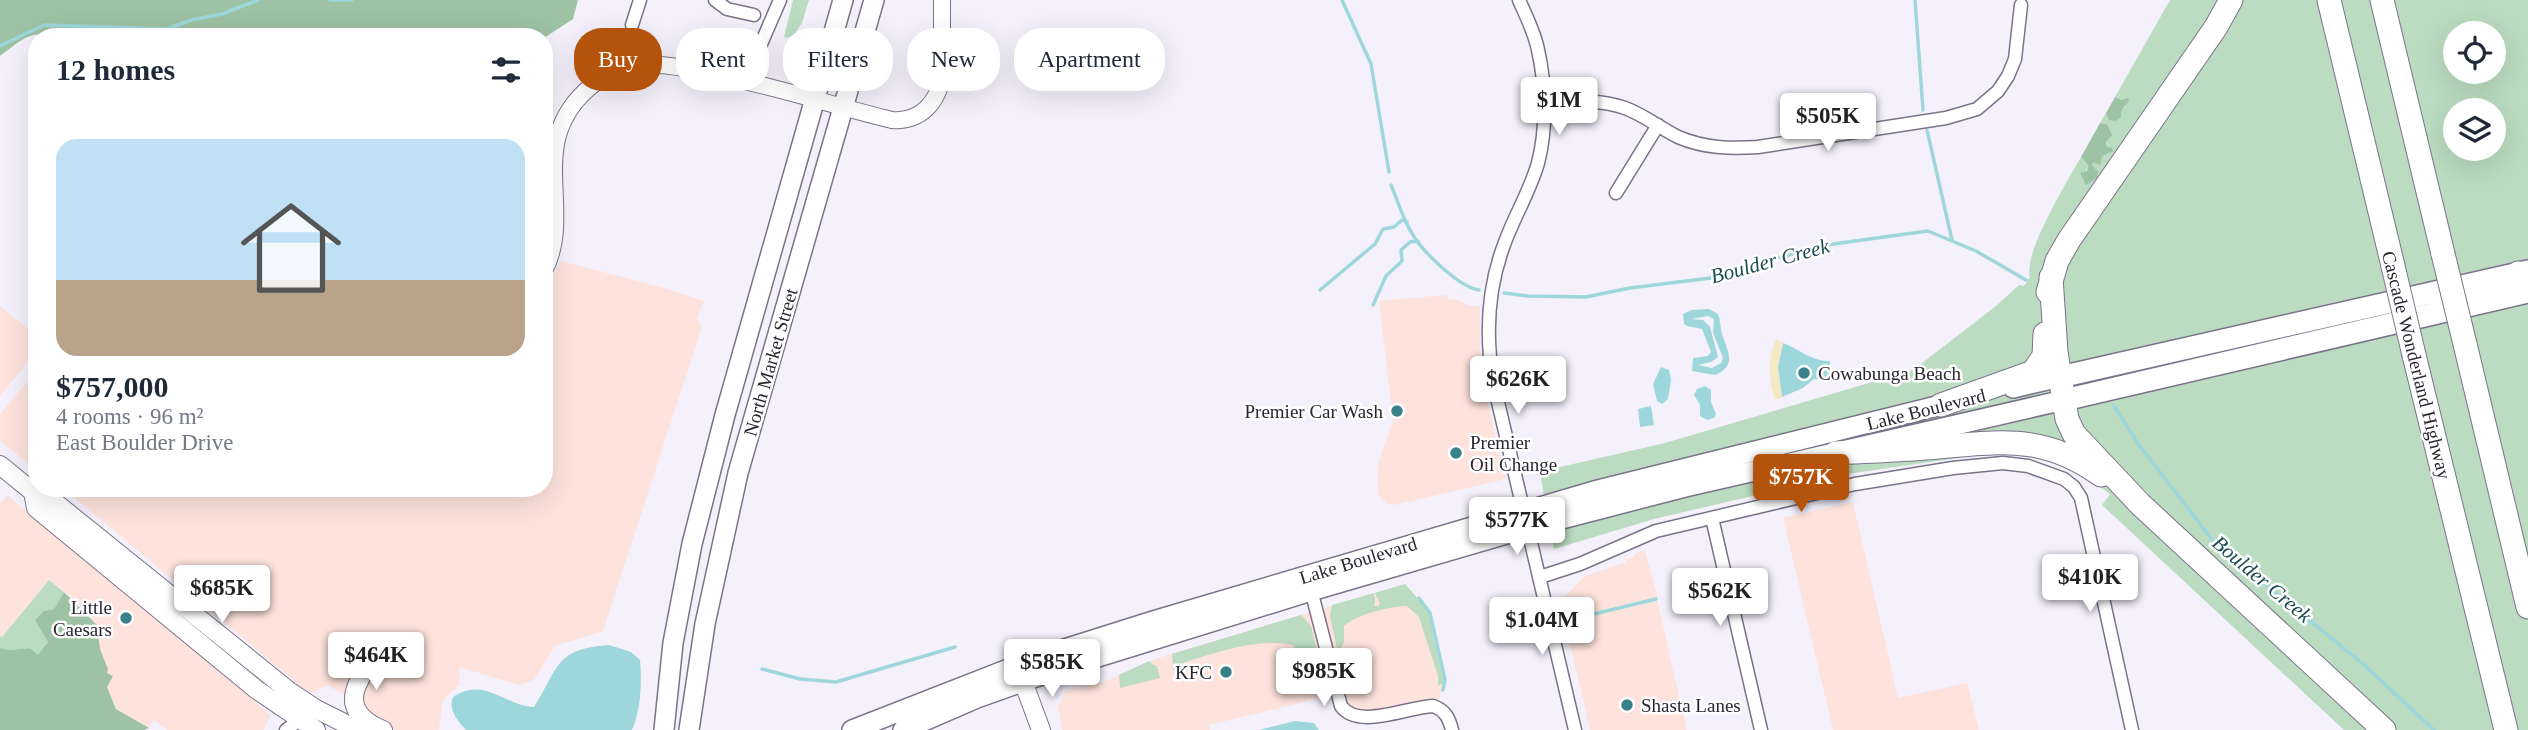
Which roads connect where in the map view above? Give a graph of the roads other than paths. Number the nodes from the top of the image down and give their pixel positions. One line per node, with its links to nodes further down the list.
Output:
1 (640, 0): 13 (street)
2 (715, 0): 12 (street)
3 (780, 0): 14 (street)
4 (843, 0): 17 (main road, North Market Street)
5 (874, 0): 19 (main road, North Market Street)
6 (942, 0): 19 (street)
7 (1519, 0): 18 (street)
8 (2231, 0): 23 (highway)
9 (2329, 0): 64 (highway, Cascade Wonderland Highway, bridge)
10 (2382, 0): 41 (highway, bridge)
11 (2021, 5): 20 (street)
12 (754, 15)
13 (632, 25)
14 (768, 28)
15 (676, 68): 22 (street)
16 (769, 87): 17 (street)
17 (814, 100): 19 (street); 44 (main road, North Market Street)
18 (1544, 101): 20 (street); 35 (street)
19 (844, 107): 55 (main road, North Market Street)
20 (1658, 125): 21 (street)
21 (1616, 193)
22 (553, 244)
23 (2052, 277): 25 (highway); 27 (highway)
24 (2526, 278): 25 (highway, Lake Boulevard); 26 (highway, Lake Boulevard)
25 (2060, 377): 26 (highway); 27 (main road, Lake Boulevard)
26 (2064, 400): 28 (main road, Lake Boulevard); 33 (highway)
27 (1941, 405): 35 (main road, Lake Boulevard)
28 (1836, 453): 33 (highway); 35 (main road, Lake Boulevard)
29 (0, 465): 30 (main road)
30 (28, 486)
31 (43, 497): 36 (main road)
32 (43, 497): 38 (main road)
33 (2140, 504): 63 (highway)
34 (1712, 518): 37 (street); 61 (street); 62 (street)
35 (1525, 519): 37 (street); 39 (main road, Lake Boulevard)
36 (93, 554): 38 (main road); 40 (main road)
37 (1540, 577): 60 (street)
38 (152, 580): 42 (main road)
39 (1309, 583): 47 (main road, Lake Boulevard); 59 (street)
40 (149, 600): 42 (main road); 43 (main road)
41 (2528, 607)
42 (194, 614): 46 (main road)
43 (195, 637): 46 (main road); 49 (main road)
44 (673, 643): 53 (main road); 54 (main road, North Market Street)
45 (365, 662): 52 (main road)
46 (252, 663): 48 (main road)
47 (1020, 674): 56 (main road, Lake Boulevard); 57 (main road, Lake Boulevard); 58 (main road)
48 (316, 709): 49 (street); 51 (main road)
49 (293, 725): 50 (main road)
50 (316, 730)
51 (358, 730)
52 (383, 730)
53 (653, 730)
54 (663, 730)
55 (692, 730)
56 (852, 730)
57 (903, 730)
58 (1041, 730)
59 (1452, 730)
60 (1575, 730)
61 (1760, 730)
62 (2133, 730)
63 (2384, 730)
64 (2506, 730)

